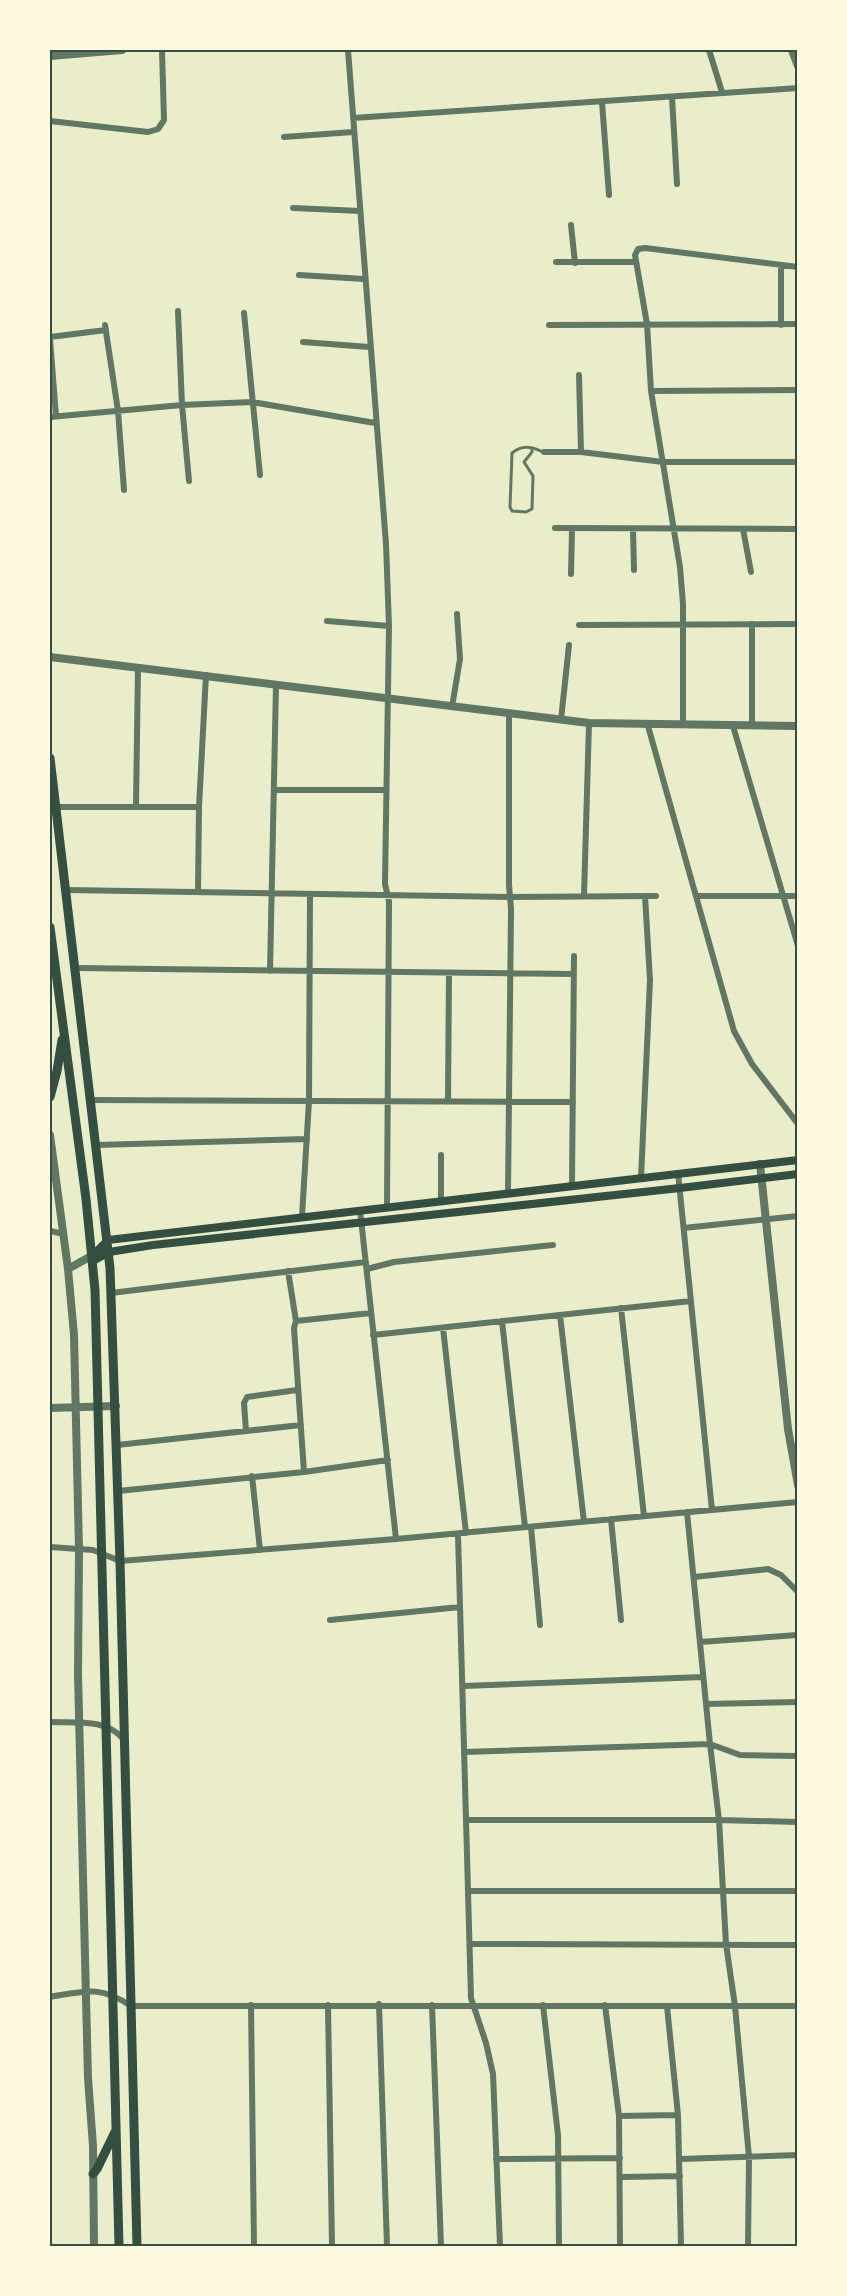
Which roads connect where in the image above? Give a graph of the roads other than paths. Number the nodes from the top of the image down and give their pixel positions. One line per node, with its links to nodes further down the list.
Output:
1 (122, 50): 6 (street)
2 (162, 50): 13 (street)
3 (348, 50): 12 (street)
4 (709, 50): 9 (street)
5 (792, 50): 7 (street)
6 (50, 56)
7 (798, 66)
8 (798, 88): 9 (street)
9 (722, 92): 10 (street)
10 (672, 97): 11 (street); 16 (street)
11 (602, 102): 12 (street); 17 (street)
12 (353, 118): 14 (street)
13 (50, 121)
14 (353, 132): 15 (street); 19 (street)
15 (284, 137)
16 (677, 184)
17 (609, 195)
18 (293, 208): 19 (street)
19 (360, 211): 27 (street)
20 (571, 225): 23 (street)
21 (556, 262): 23 (street)
22 (635, 262): 23 (street); 24 (street); 30 (street)
23 (575, 263)
24 (781, 265): 25 (street); 33 (street)
25 (798, 267)
26 (299, 275): 27 (street)
27 (364, 279): 36 (street)
28 (178, 311): 41 (street)
29 (244, 313): 40 (street)
30 (647, 324): 32 (street); 33 (street); 39 (street)
31 (798, 324): 33 (street)
32 (549, 325)
33 (781, 325)
34 (50, 338): 42 (street); 43 (street)
35 (303, 342): 36 (street)
36 (369, 347): 44 (street)
37 (579, 375): 47 (street)
38 (798, 390): 39 (street)
39 (651, 391): 48 (street)
40 (252, 402): 41 (street); 44 (street); 50 (street)
41 (182, 405): 42 (street); 51 (street)
42 (118, 411): 43 (street); 52 (street)
43 (53, 417)
44 (375, 423): 68 (street)
45 (532, 447): 45 (lane); 46 (lane)
46 (543, 452): 47 (street)
47 (581, 452): 48 (street)
48 (663, 462): 49 (street); 56 (street)
49 (798, 462)
50 (260, 475)
51 (189, 480)
52 (124, 490)
53 (555, 528): 54 (street)
54 (572, 529): 55 (street); 61 (street)
55 (633, 529): 56 (street); 59 (street)
56 (675, 529): 57 (street); 64 (street)
57 (742, 529): 58 (street); 60 (street)
58 (798, 529)
59 (634, 570)
60 (751, 572)
61 (571, 574)
62 (457, 614): 75 (street)
63 (327, 621): 68 (street)
64 (683, 623): 65 (street); 67 (street); 79 (street)
65 (752, 624): 66 (street); 82 (street)
66 (798, 624)
67 (579, 625)
68 (389, 626): 74 (street)
69 (569, 645): 77 (street)
70 (50, 657): 71 (street)
71 (138, 668): 72 (street); 87 (street)
72 (206, 675): 73 (street); 89 (street)
73 (276, 685): 74 (street); 85 (street)
74 (388, 699): 75 (street); 86 (street)
75 (452, 707): 76 (street)
76 (509, 714): 77 (street); 101 (street)
77 (561, 720): 78 (street)
78 (588, 723): 80 (street); 95 (street)
79 (683, 725): 80 (street); 81 (street)
80 (648, 726): 98 (street)
81 (733, 726): 82 (street); 99 (street)
82 (752, 726): 83 (street)
83 (798, 726)
84 (50, 758): 88 (main road)
85 (275, 790): 86 (street); 92 (street)
86 (386, 790): 94 (street)
87 (136, 806): 88 (street); 89 (street)
88 (56, 807): 90 (main road)
89 (199, 807): 91 (street)
90 (66, 890): 91 (street); 105 (main road)
91 (198, 892): 92 (street)
92 (272, 894): 93 (street); 106 (street)
93 (310, 894): 94 (street); 107 (street)
94 (388, 894): 101 (street); 108 (street)
95 (584, 896): 96 (street); 101 (street)
96 (645, 896): 97 (street); 130 (street)
97 (656, 896)
98 (696, 896): 99 (street); 120 (street)
99 (783, 896): 100 (street); 103 (street)
100 (798, 896)
101 (510, 897): 110 (street)
102 (50, 927): 112 (main road)
103 (798, 946)
104 (574, 956): 111 (street)
105 (76, 968): 106 (street); 114 (main road)
106 (270, 970): 107 (street)
107 (309, 971): 108 (street); 115 (street)
108 (389, 973): 109 (street); 116 (street)
109 (449, 973): 110 (street); 117 (street)
110 (510, 973): 111 (street); 119 (street)
111 (574, 974): 118 (street)
112 (63, 1025): 113 (main road); 147 (main road)
113 (50, 1097)
114 (91, 1100): 115 (street); 123 (main road)
115 (309, 1101): 116 (street); 122 (street)
116 (388, 1102): 117 (street); 135 (street)
117 (448, 1102): 119 (street)
118 (573, 1102): 119 (street); 131 (street)
119 (509, 1103): 133 (street)
120 (798, 1124)
121 (50, 1135): 143 (street)
122 (308, 1139): 123 (street); 137 (street)
123 (97, 1145): 144 (main road)
124 (441, 1155): 134 (street)
125 (798, 1160): 126 (main road)
126 (760, 1164): 127 (main road); 129 (street)
127 (678, 1173): 130 (main road); 132 (street)
128 (798, 1174): 129 (main road)
129 (762, 1177): 132 (main road); 139 (street)
130 (641, 1178): 131 (main road)
131 (572, 1185): 133 (main road)
132 (680, 1188): 140 (main road); 141 (street)
133 (508, 1193): 134 (main road)
134 (441, 1200): 135 (main road)
135 (387, 1208): 136 (main road)
136 (360, 1210): 137 (main road); 140 (street)
137 (302, 1216): 144 (main road)
138 (798, 1216): 139 (street)
139 (766, 1219): 141 (street); 167 (street)
140 (362, 1222): 146 (main road); 148 (street)
141 (684, 1228): 152 (street)
142 (50, 1232): 143 (street)
143 (63, 1234): 149 (street)
144 (108, 1240): 146 (main road); 147 (main road)
145 (553, 1245): 148 (street)
146 (109, 1251): 147 (main road); 151 (main road)
147 (93, 1258): 149 (street); 162 (main road)
148 (366, 1265): 150 (street); 154 (street)
149 (68, 1269): 164 (street)
150 (288, 1271): 151 (street); 156 (street)
151 (111, 1293): 161 (main road)
152 (691, 1301): 153 (street); 176 (street)
153 (621, 1308): 155 (street); 178 (street)
154 (371, 1313): 156 (street); 159 (street)
155 (560, 1315): 157 (street); 180 (street)
156 (296, 1321): 160 (street)
157 (502, 1321): 158 (street); 181 (street)
158 (443, 1328): 159 (street); 182 (street)
159 (373, 1335): 170 (street)
160 (297, 1390): 165 (street); 168 (street)
161 (116, 1406): 162 (street); 169 (main road)
162 (99, 1407): 164 (street); 188 (main road)
163 (50, 1408): 164 (street)
164 (75, 1408): 186 (street)
165 (301, 1425): 168 (street); 171 (street)
166 (798, 1428): 167 (street)
167 (788, 1429): 173 (street)
168 (246, 1431): 169 (street)
169 (117, 1445): 174 (main road)
170 (388, 1460): 171 (street); 184 (street)
171 (304, 1472): 172 (street)
172 (252, 1476): 174 (street); 187 (street)
173 (798, 1485)
174 (118, 1491): 189 (main road)
175 (798, 1502): 176 (street)
176 (712, 1510): 177 (street)
177 (687, 1512): 178 (street); 190 (street)
178 (644, 1516): 179 (street)
179 (611, 1520): 180 (street); 194 (street)
180 (584, 1522): 181 (street)
181 (528, 1527): 182 (street); 195 (street)
182 (466, 1533): 183 (street)
183 (458, 1534): 184 (street); 192 (street)
184 (396, 1539): 187 (street)
185 (50, 1547): 186 (street)
186 (79, 1549): 188 (street); 203 (street)
187 (260, 1550): 189 (street)
188 (103, 1552): 189 (street); 204 (main road)
189 (120, 1561): 205 (main road)
190 (694, 1577): 191 (street); 197 (street)
191 (798, 1592)
192 (460, 1607): 193 (street); 199 (street)
193 (330, 1620)
194 (621, 1620)
195 (540, 1625)
196 (798, 1635): 197 (street)
197 (700, 1642): 198 (street)
198 (703, 1677): 199 (street); 201 (street)
199 (463, 1686): 207 (street)
200 (798, 1702): 201 (street)
201 (706, 1704): 206 (street)
202 (50, 1722): 203 (street)
203 (80, 1723): 204 (street); 218 (street)
204 (106, 1726): 205 (street); 219 (main road)
205 (125, 1742): 228 (main road)
206 (710, 1744): 207 (street); 208 (street); 210 (street)
207 (465, 1752): 209 (street)
208 (798, 1756)
209 (466, 1820): 210 (street); 212 (street)
210 (719, 1820): 211 (street); 213 (street)
211 (798, 1822)
212 (470, 1891): 213 (street); 215 (street)
213 (723, 1891): 214 (street); 216 (street)
214 (798, 1891)
215 (470, 1944): 216 (street); 225 (street)
216 (726, 1944): 217 (street); 230 (street)
217 (798, 1945)
218 (86, 1991): 219 (street); 220 (street); 241 (street)
219 (114, 1995): 228 (street); 234 (main road)
220 (50, 1997)
221 (379, 2004): 223 (street); 224 (street); 249 (street)
222 (251, 2005): 223 (street); 228 (street); 247 (street)
223 (328, 2005): 248 (street)
224 (432, 2005): 225 (street); 250 (street)
225 (473, 2005): 226 (street); 239 (street)
226 (543, 2005): 227 (street); 237 (street)
227 (605, 2005): 229 (street); 233 (street)
228 (131, 2006): 246 (main road)
229 (667, 2006): 230 (street); 232 (street)
230 (735, 2006): 231 (street); 236 (street)
231 (798, 2006)
232 (678, 2115): 233 (street); 240 (street)
233 (619, 2116): 238 (street)
234 (116, 2127): 241 (main road); 245 (main road)
235 (798, 2155): 236 (street)
236 (749, 2157): 240 (street); 255 (street)
237 (559, 2158): 238 (street); 239 (street); 252 (street)
238 (620, 2158): 243 (street)
239 (496, 2159): 251 (street)
240 (680, 2159): 242 (street)
241 (93, 2174): 244 (street)
242 (680, 2176): 243 (street); 254 (street)
243 (621, 2177): 253 (street)
244 (94, 2247)
245 (119, 2247)
246 (136, 2247)
247 (254, 2247)
248 (332, 2247)
249 (387, 2247)
250 (441, 2247)
251 (500, 2247)
252 (559, 2247)
253 (620, 2247)
254 (681, 2247)
255 (748, 2247)

